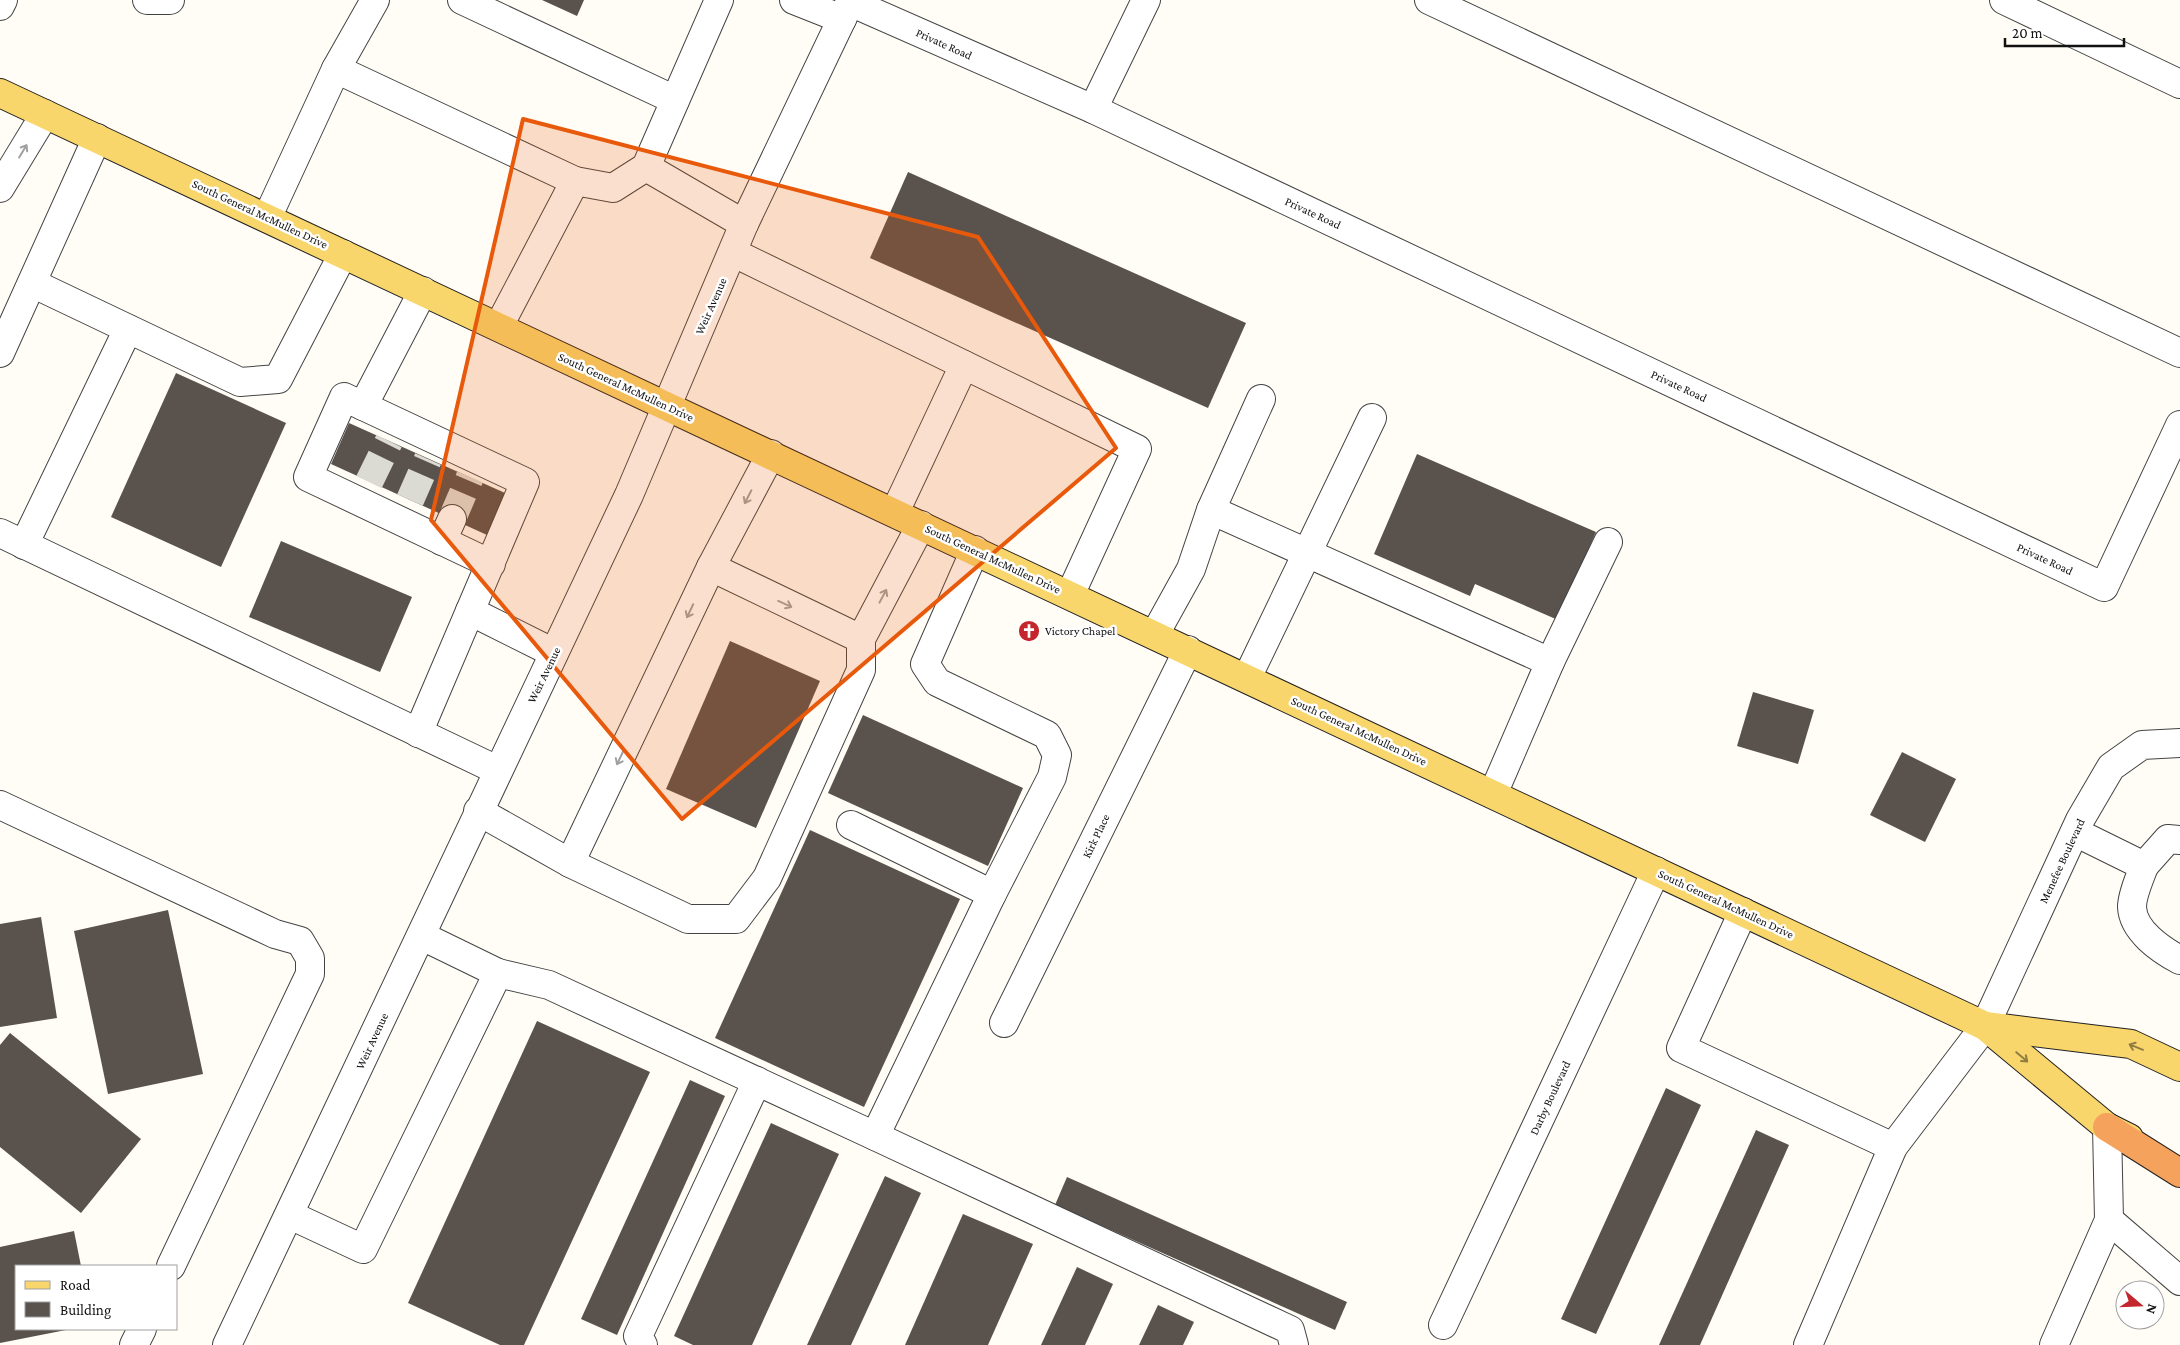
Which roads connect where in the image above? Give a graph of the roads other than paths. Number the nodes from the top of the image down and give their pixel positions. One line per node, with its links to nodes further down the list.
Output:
1 (3, 0): 11 (street)
2 (147, 0): 3 (street)
3 (170, 0)
4 (375, 0): 13 (street)
5 (462, 0): 16 (street)
6 (719, 0): 16 (street)
7 (794, 0): 12 (street, Private Road)
8 (1146, 0): 17 (street)
9 (1428, 0): 32 (street)
10 (2004, 0): 14 (street)
11 (0, 6)
12 (848, 7): 17 (street, Private Road); 24 (street, Weir Avenue)
13 (336, 70): 21 (street); 23 (street)
14 (2180, 84)
15 (0, 93): 18 (main road, South General McMullen Drive)
16 (675, 100): 20 (street)
17 (1093, 109): 38 (street, Private Road)
18 (45, 114): 19 (main road, South General McMullen Drive); 22 (street, one-way to 18)
19 (97, 138): 23 (main road, South General McMullen Drive); 27 (street)
20 (646, 167): 21 (street); 24 (street)
21 (576, 180): 29 (street)
22 (0, 188)
23 (267, 218): 26 (main road, South General McMullen Drive)
24 (744, 224): 25 (street, Weir Avenue)
25 (734, 253): 33 (street); 36 (street, Weir Avenue)
26 (343, 254): 28 (main road, South General McMullen Drive); 30 (street)
27 (32, 283): 30 (street); 31 (street)
28 (423, 291): 29 (main road, South General McMullen Drive); 35 (street)
29 (499, 326): 36 (main road, South General McMullen Drive)
30 (128, 329): 45 (street)
31 (0, 353)
32 (2180, 353)
33 (964, 365): 41 (street); 50 (street)
34 (1261, 399): 40 (street)
35 (364, 406): 48 (street); 48 (street)
36 (667, 406): 39 (main road, South General McMullen Drive); 55 (street, Weir Avenue)
37 (1372, 418): 47 (street)
38 (2180, 425)
39 (771, 454): 41 (main road, South General McMullen Drive); 49 (street, one-way to 49)
40 (1212, 510): 47 (street); 52 (street)
41 (895, 512): 42 (main road, South General McMullen Drive)
42 (921, 525): 46 (main road, South General McMullen Drive); 53 (street, one-way to 42)
43 (0, 534): 45 (street)
44 (1608, 542): 56 (street)
45 (24, 545): 58 (street)
46 (974, 550): 50 (main road, South General McMullen Drive); 70 (street)
47 (1308, 553): 56 (street); 57 (street)
48 (490, 564): 51 (street)
49 (711, 567): 53 (street, one-way to 53); 67 (street, one-way to 67)
50 (1070, 595): 52 (main road, South General McMullen Drive)
51 (470, 611): 55 (street); 58 (street)
52 (1155, 634): 54 (main road, South General McMullen Drive)
53 (860, 639): 67 (street)
54 (1188, 650): 57 (main road, South General McMullen Drive); 75 (street, Kirk Place)
55 (554, 653): 60 (street, Weir Avenue)
56 (1550, 662): 61 (street)
57 (1247, 678): 61 (main road, South General McMullen Drive)
58 (418, 733): 60 (street)
59 (2180, 743): 65 (street, Menefee Boulevard)
60 (497, 770): 63 (street, Weir Avenue)
61 (1493, 794): 69 (main road, South General McMullen Drive)
62 (0, 805): 86 (street)
63 (478, 811): 67 (street); 72 (street, Weir Avenue)
64 (851, 826): 70 (street)
65 (2075, 832): 68 (street); 76 (street, Menefee Boulevard)
66 (2180, 840): 68 (street)
67 (570, 863)
68 (2144, 866): 73 (street)
69 (1656, 871): 71 (main road, South General McMullen Drive); 88 (street, Darby Boulevard)
70 (992, 894): 80 (street)
71 (1743, 912): 76 (main road, South General McMullen Drive); 81 (street)
72 (422, 936): 74 (street); 84 (street, Weir Avenue)
73 (2180, 960)
74 (498, 973): 78 (street); 84 (street)
75 (1004, 1023)
76 (1985, 1026): 77 (main road, South General McMullen Drive, one-way to 76); 79 (main road, South General McMullen Drive, one-way to 79); 81 (street, Menefee Boulevard)
77 (2180, 1067)
78 (757, 1081): 80 (street); 92 (street)
79 (2107, 1127): 82 (main road, South General McMullen Drive); 83 (highway); 85 (street)
80 (876, 1136): 93 (street)
81 (1894, 1147): 94 (street, Menefee Boulevard)
82 (2180, 1161)
83 (2180, 1173)
84 (290, 1214): 91 (street, Weir Avenue)
85 (2109, 1220): 87 (street); 95 (street)
86 (171, 1265)
87 (2180, 1281)
88 (1443, 1325)
89 (142, 1330): 90 (street)
90 (134, 1345)
91 (228, 1345)
92 (643, 1345)
93 (1294, 1345)
94 (1808, 1345)
95 (2054, 1345)

